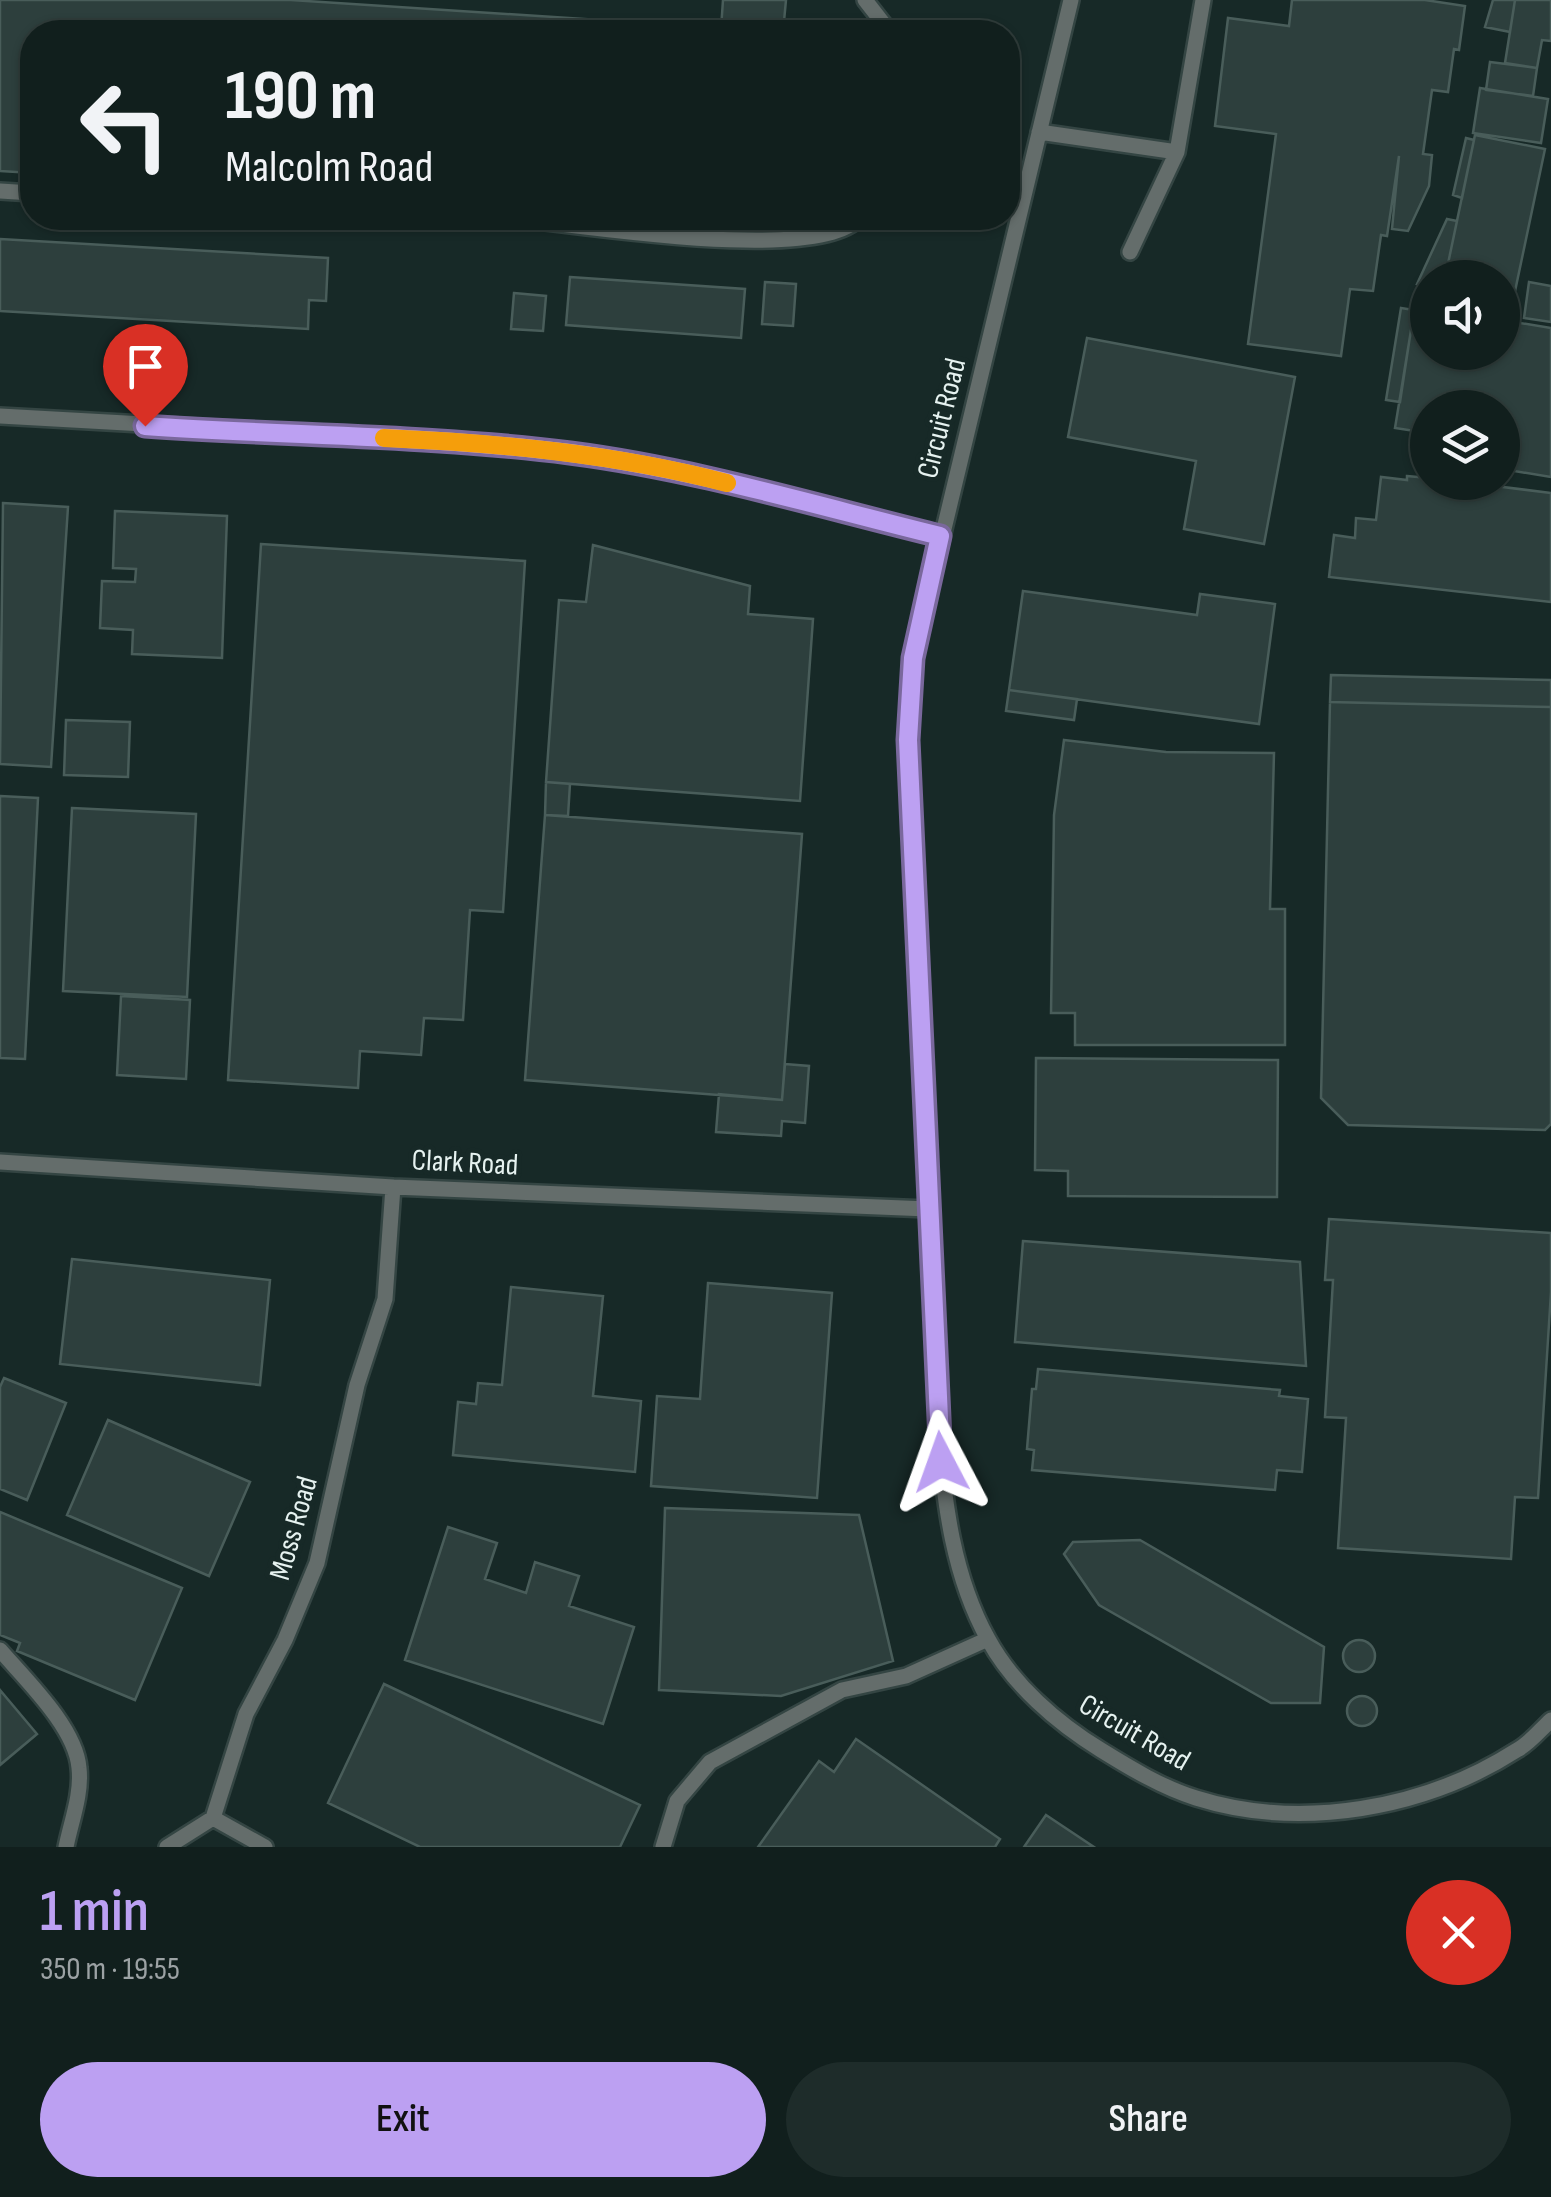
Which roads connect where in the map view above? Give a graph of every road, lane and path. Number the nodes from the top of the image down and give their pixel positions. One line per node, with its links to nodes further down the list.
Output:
1 (865, 0): 4 (lane)
2 (1071, 0): 5 (lane, Circuit Road)
3 (1203, 0): 6 (lane)
4 (881, 20)
5 (1039, 132): 6 (lane); 7 (lane, Circuit Road)
6 (1177, 152): 11 (lane)
7 (1020, 210)
8 (640, 230): 9 (lane)
9 (835, 230)
10 (1015, 230): 13 (lane, Circuit Road)
11 (1130, 252)
12 (0, 416): 13 (lane)
13 (940, 536): 16 (lane, Circuit Road)
14 (0, 1162): 15 (lane, Clark Road)
15 (393, 1187): 16 (lane, Clark Road); 20 (lane, Moss Road)
16 (928, 1210): 17 (lane, Circuit Road)
17 (988, 1638): 19 (lane, Circuit Road); 24 (lane)
18 (0, 1650): 21 (lane)
19 (1551, 1720)
20 (213, 1818): 22 (lane); 23 (lane)
21 (66, 1847)
22 (167, 1847)
23 (265, 1847)
24 (663, 1847)

